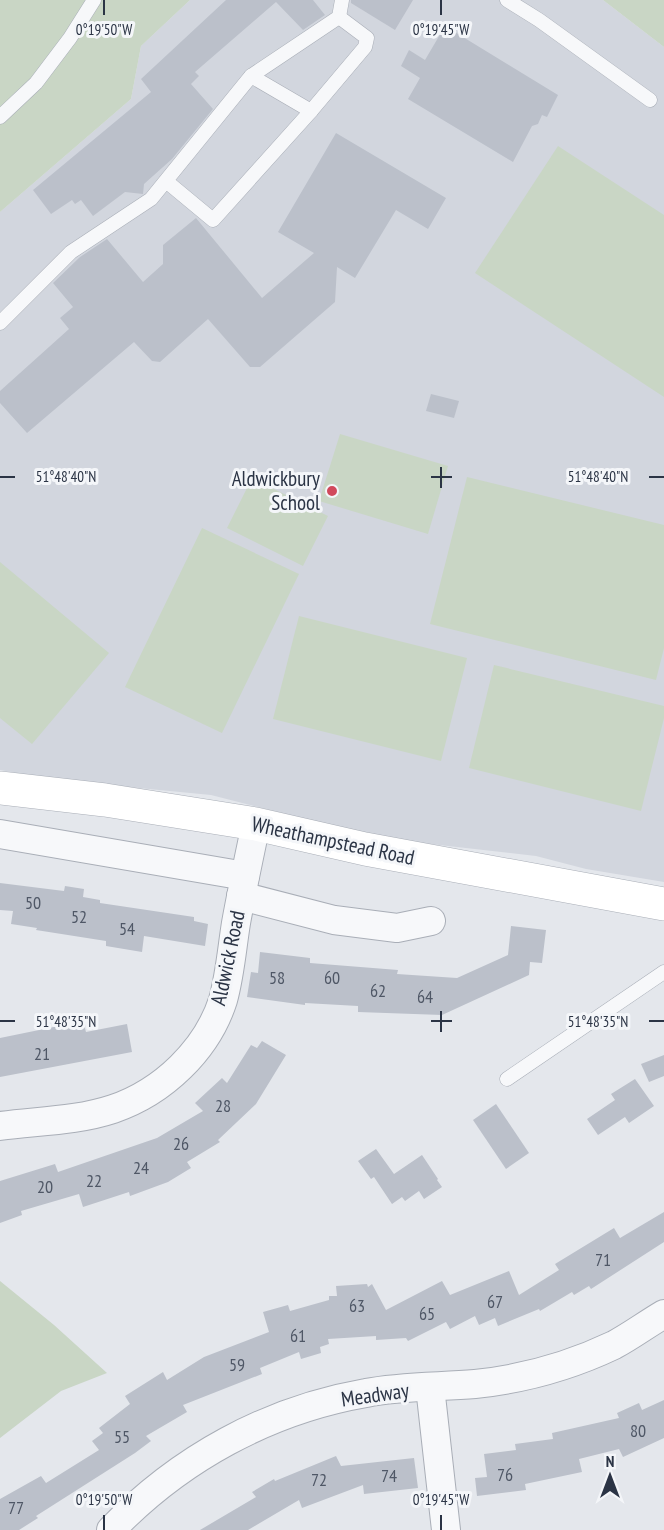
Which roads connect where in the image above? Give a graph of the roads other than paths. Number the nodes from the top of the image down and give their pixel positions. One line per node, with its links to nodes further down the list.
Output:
1 (94, 0): 8 (lane)
2 (342, 0): 4 (lane)
3 (507, 0): 6 (lane)
4 (339, 17): 5 (lane); 7 (lane)
5 (252, 76): 7 (lane); 9 (lane)
6 (650, 100)
7 (311, 111): 9 (lane)
8 (0, 117)
9 (166, 181): 10 (lane)
10 (0, 322)
11 (0, 788): 12 (street, Wheathampstead Road)
12 (256, 824): 14 (street, Aldwick Road); 15 (street, Wheathampstead Road)
13 (0, 834): 14 (street)
14 (243, 886): 16 (street); 19 (street, Aldwick Road)
15 (664, 904)
16 (431, 921)
17 (664, 972): 18 (lane)
18 (507, 1079)
19 (0, 1126)
20 (664, 1314): 21 (street, Meadway)
21 (430, 1387): 22 (street, Meadway); 23 (street)
22 (111, 1530)
23 (447, 1530)

